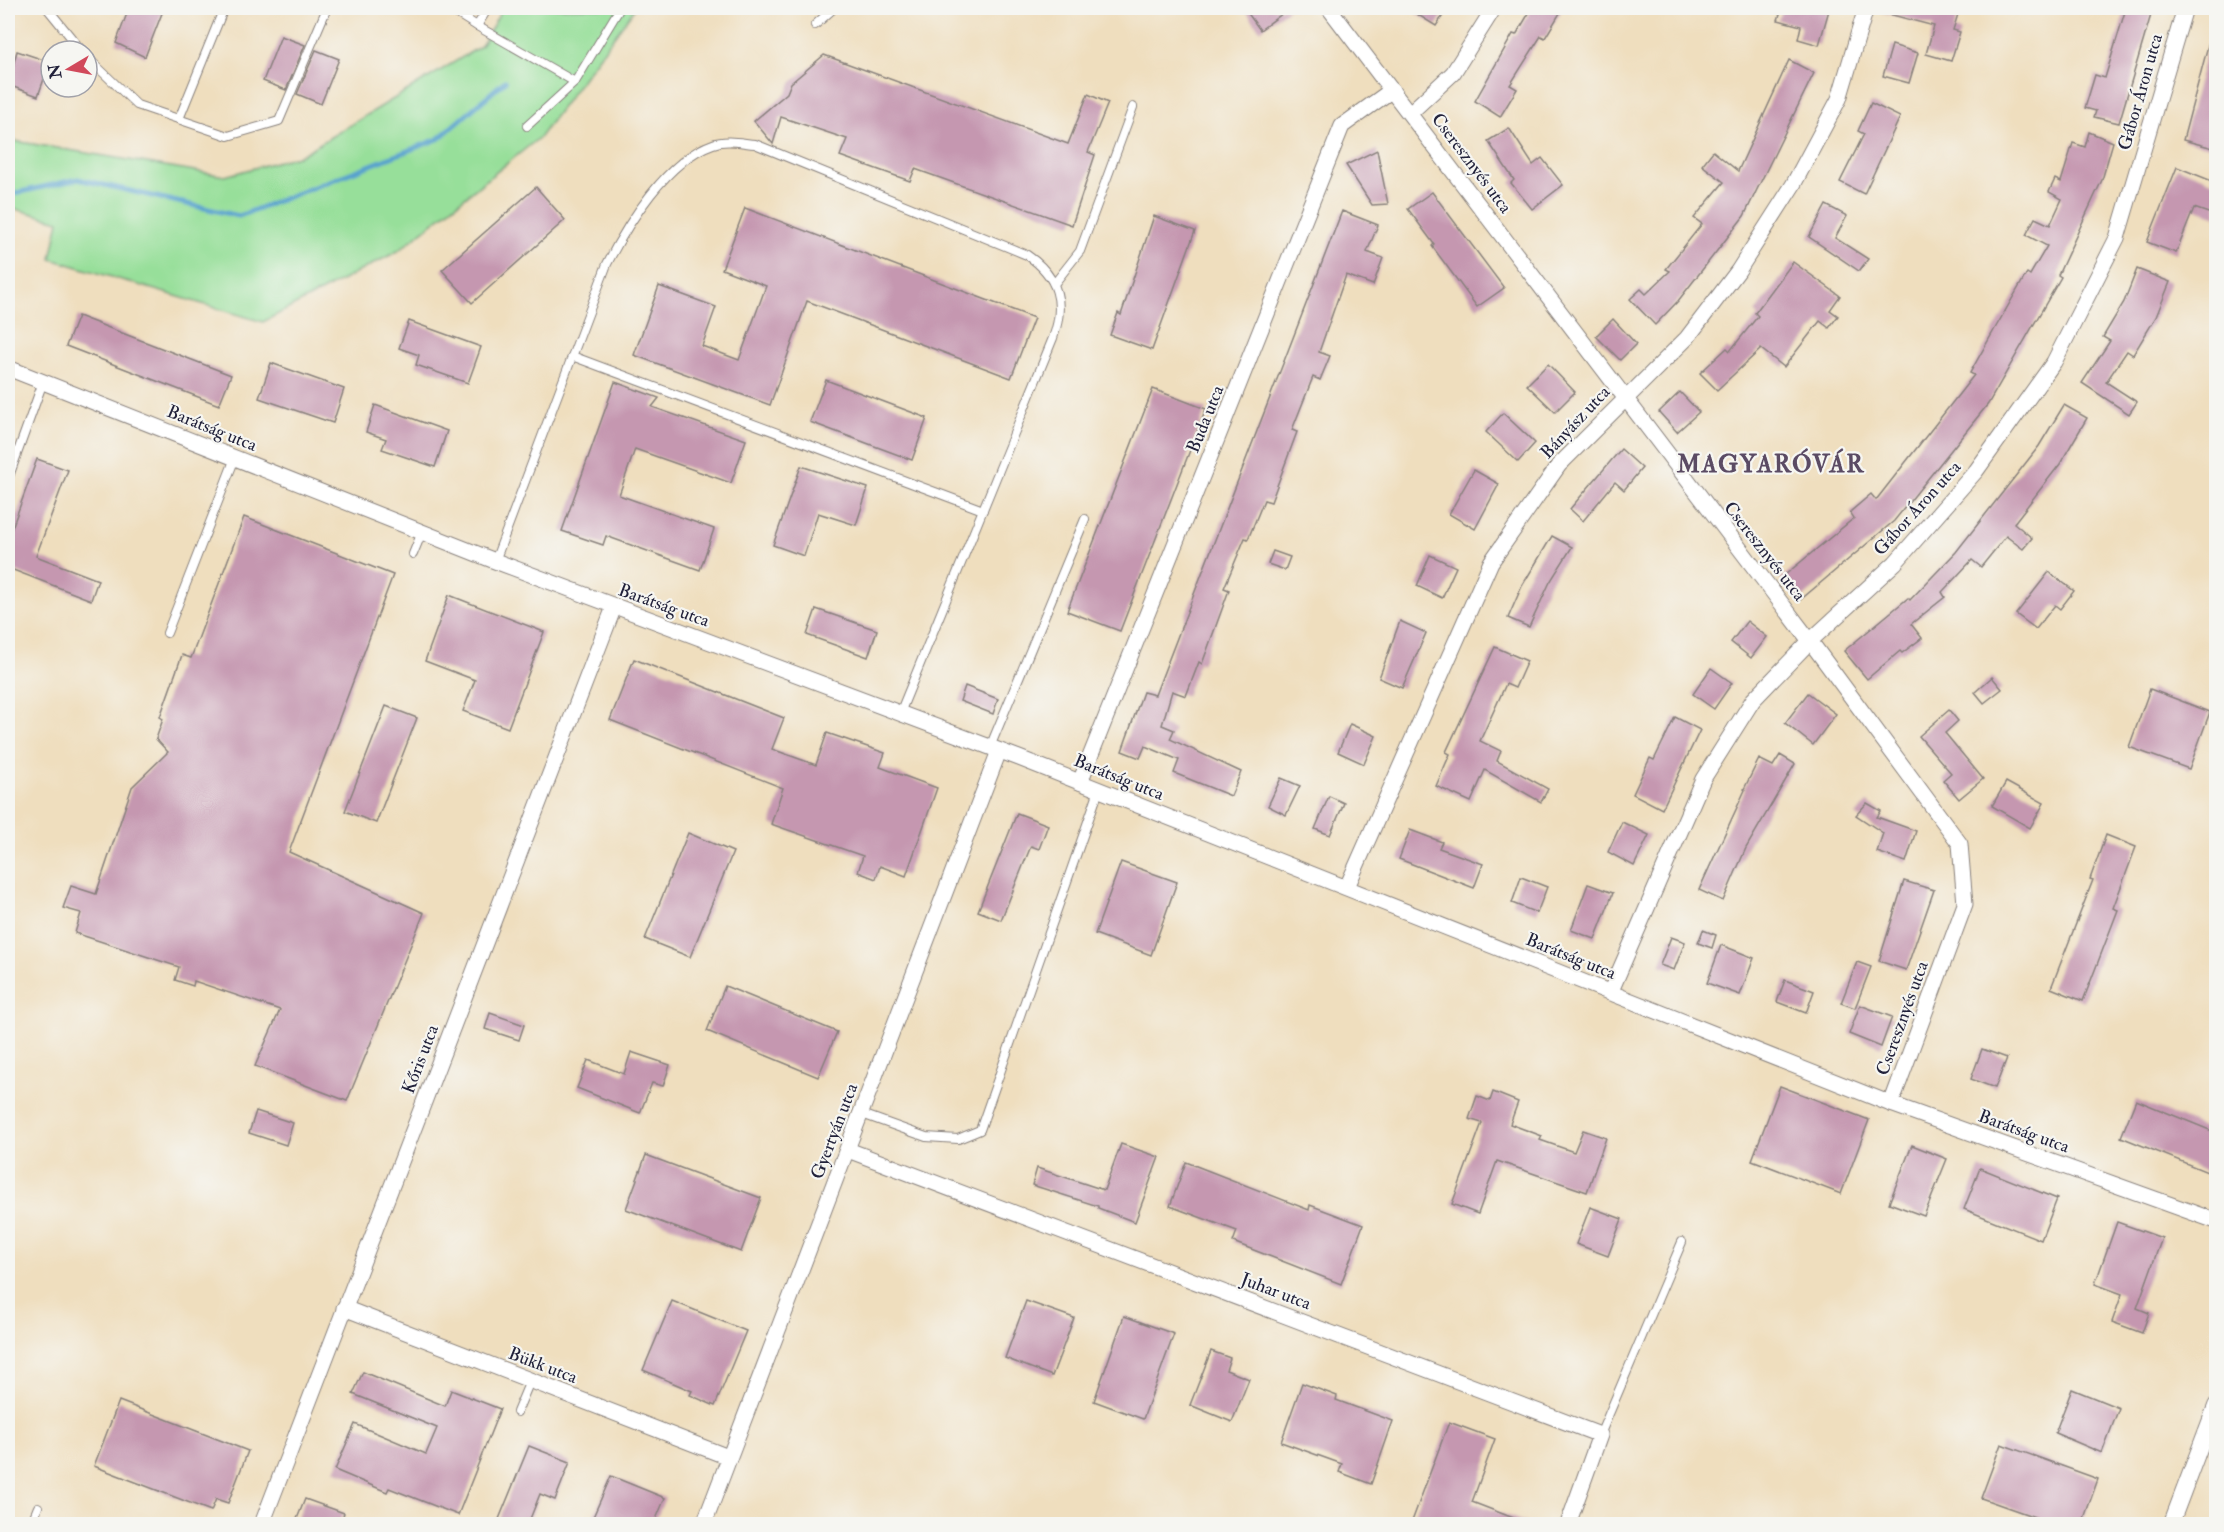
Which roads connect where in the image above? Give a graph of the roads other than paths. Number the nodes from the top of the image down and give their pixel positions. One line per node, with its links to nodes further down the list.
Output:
1 (47, 8): 14 (lane)
2 (224, 8): 20 (lane)
3 (327, 8): 20 (lane)
4 (448, 8): 13 (lane)
5 (488, 8): 13 (lane)
6 (620, 8): 16 (lane)
7 (834, 8): 12 (lane)
8 (1329, 8): 17 (street, Cseresznyés utca)
9 (1494, 8): 19 (street)
10 (1866, 8): 26 (street, Bányász utca)
11 (2185, 8): 36 (street, Gábor Áron utca)
12 (815, 25)
13 (477, 26): 16 (lane)
14 (72, 39)
15 (99, 69): 20 (lane)
16 (575, 82): 21 (lane)
17 (1392, 90): 19 (street, Cseresznyés utca); 39 (street, Buda utca)
18 (1133, 107): 22 (lane)
19 (1411, 112): 26 (street, Cseresznyés utca)
20 (179, 119)
21 (527, 126)
22 (1054, 284): 23 (lane); 29 (lane)
23 (572, 356): 29 (lane); 33 (lane)
24 (8, 368): 25 (street, Barátság utca)
25 (43, 382): 27 (street, Barátság utca); 28 (lane)
26 (1623, 399): 36 (street, Cseresznyés utca); 41 (street, Bányász utca)
27 (235, 458): 31 (street, Barátság utca); 35 (lane)
28 (8, 479)
29 (983, 510): 37 (lane)
30 (1085, 519): 38 (lane)
31 (422, 532): 32 (lane); 33 (street, Barátság utca)
32 (413, 554)
33 (495, 561): 34 (street, Barátság utca)
34 (614, 607): 37 (street, Barátság utca); 48 (street, Kőris utca)
35 (167, 633)
36 (1810, 641): 42 (street, Gábor Áron utca); 43 (street, Cseresznyés utca)
37 (900, 713): 38 (street, Barátság utca)
38 (994, 749): 39 (street, Barátság utca); 44 (street, Gyertyán utca)
39 (1080, 782): 40 (street, Barátság utca)
40 (1100, 790): 41 (street, Barátság utca); 44 (lane)
41 (1347, 887): 42 (street, Barátság utca)
42 (1610, 993): 43 (street, Barátság utca)
43 (1891, 1104): 46 (street, Barátság utca)
44 (862, 1114): 45 (street, Gyertyán utca)
45 (848, 1150): 52 (street, Juhar utca); 53 (street, Gyertyán utca)
46 (2217, 1221)
47 (1682, 1242): 52 (lane)
48 (344, 1308): 49 (street, Bükk utca); 56 (street, Kőris utca)
49 (530, 1381): 51 (lane); 53 (street, Bükk utca)
50 (2217, 1405): 59 (street)
51 (517, 1412)
52 (1600, 1435): 58 (street)
53 (728, 1457): 57 (street, Gyertyán utca)
54 (38, 1507): 55 (lane)
55 (31, 1524)
56 (262, 1524)
57 (704, 1524)
58 (1568, 1524)
59 (2171, 1524)

